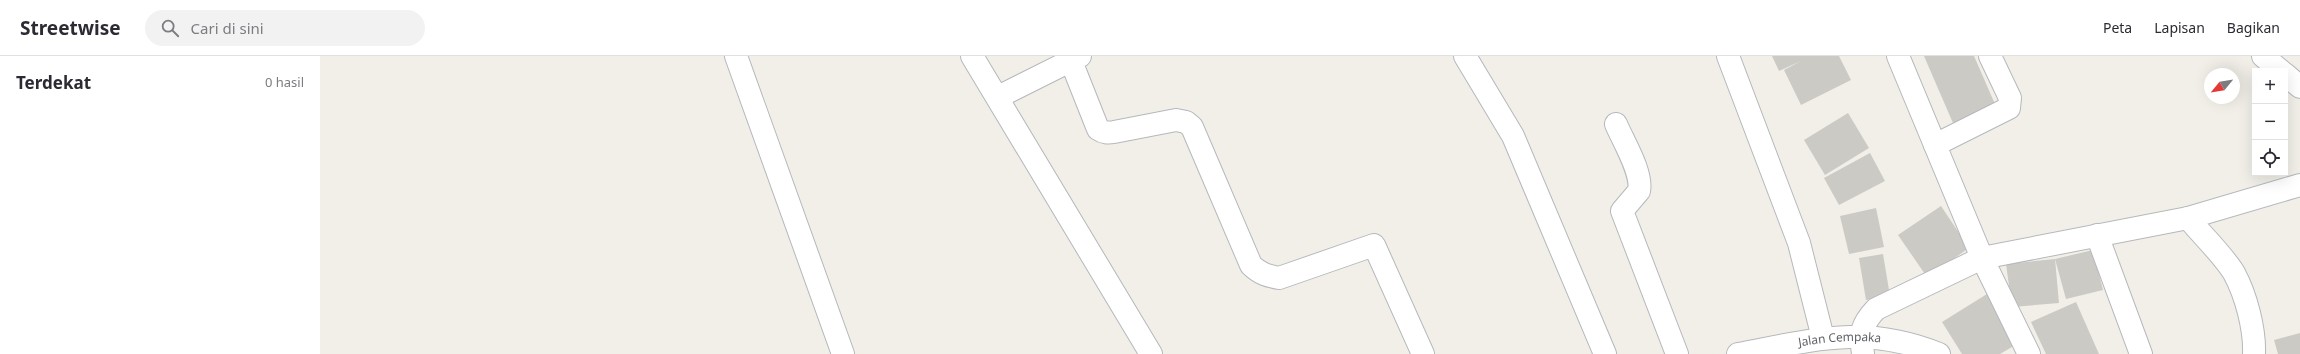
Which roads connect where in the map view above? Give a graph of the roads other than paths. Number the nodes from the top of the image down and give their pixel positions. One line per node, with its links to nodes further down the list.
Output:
1 (736, 56): 21 (street)
2 (972, 56): 12 (street)
3 (1465, 56): 24 (street)
4 (1728, 56): 19 (street)
5 (1898, 56): 14 (street)
6 (1990, 56): 14 (street)
7 (2263, 56): 9 (street)
8 (1075, 58): 12 (street); 23 (street)
9 (2277, 68)
10 (2288, 77): 11 (street)
11 (2300, 87)
12 (998, 96): 22 (street)
13 (1616, 124): 25 (street)
14 (1935, 145): 18 (street)
15 (2300, 185): 16 (street)
16 (2188, 218): 17 (street); 30 (street)
17 (2096, 235): 18 (street); 29 (street)
18 (1982, 258): 20 (street); 28 (street)
19 (1823, 338): 20 (street, Jalan Cempaka); 26 (street, Jalan Cempaka)
20 (1862, 345): 27 (street, Jalan Cempaka)
21 (843, 354)
22 (1152, 354)
23 (1423, 354)
24 (1605, 354)
25 (1677, 354)
26 (1738, 354)
27 (1939, 354)
28 (2029, 354)
29 (2141, 354)
30 (2254, 354)

